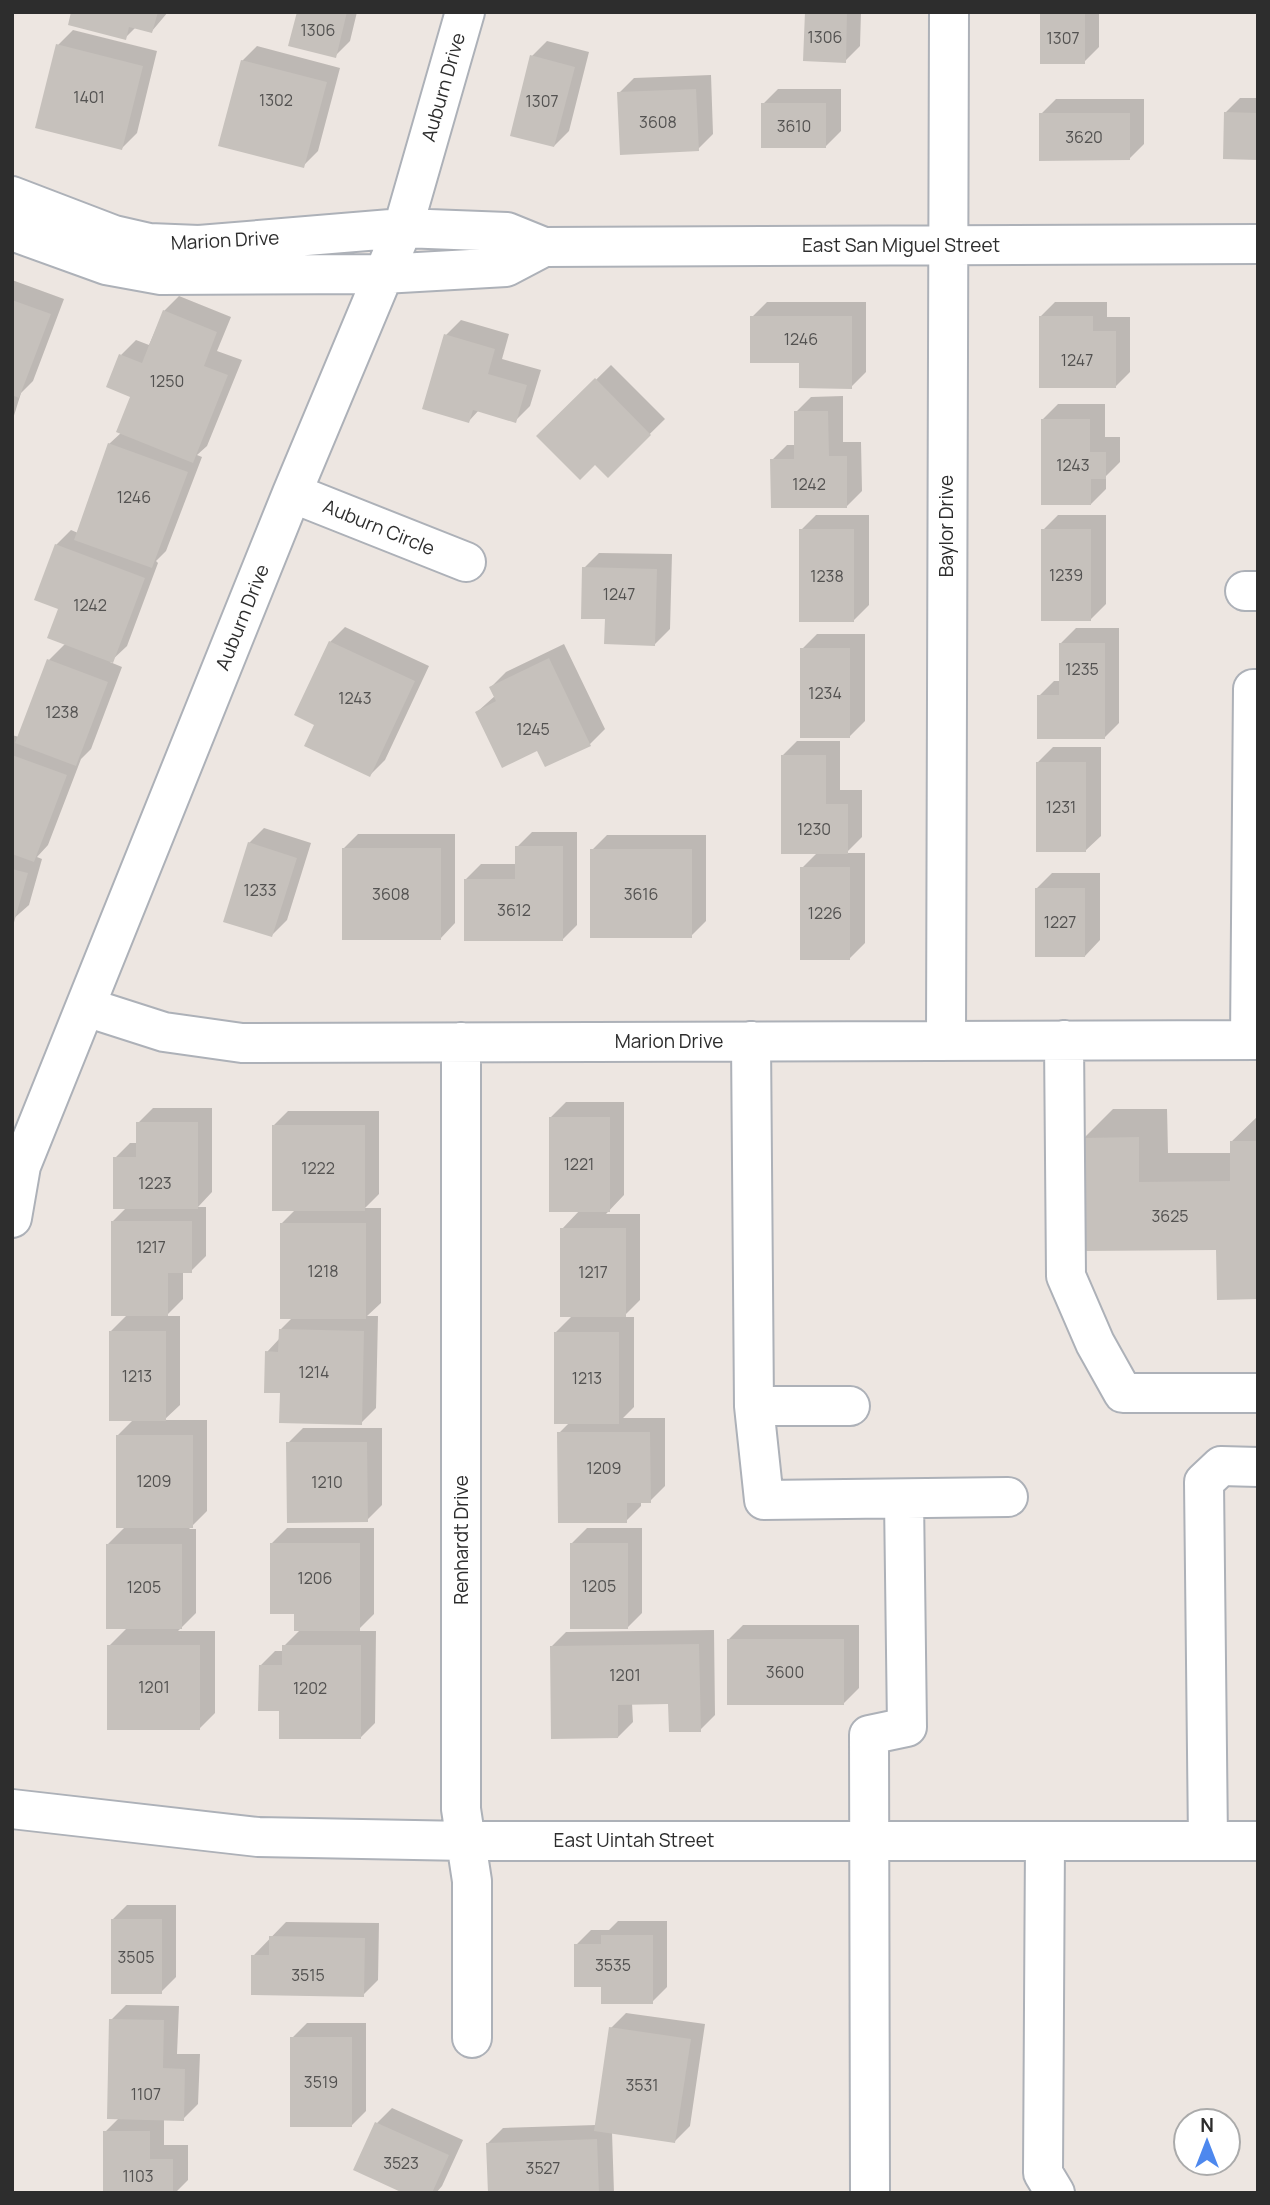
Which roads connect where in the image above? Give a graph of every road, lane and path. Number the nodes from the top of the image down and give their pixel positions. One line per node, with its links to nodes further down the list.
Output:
1 (465, 12): 4 (street, Auburn Drive)
2 (949, 12): 7 (street, Baylor Drive)
3 (12, 196): 4 (street, Marion Drive)
4 (403, 228): 8 (street, East San Miguel Street); 9 (street, Auburn Drive)
5 (12, 231): 9 (street, Marion Drive)
6 (1258, 244): 7 (street, East San Miguel Street)
7 (947, 245): 8 (street, East San Miguel Street); 14 (street, Baylor Drive)
8 (544, 247): 9 (street, East San Miguel Street)
9 (383, 274): 10 (street, Auburn Drive)
10 (292, 493): 11 (street, Auburn Circle); 13 (street, Auburn Drive)
11 (466, 562)
12 (1258, 689): 16 (street)
13 (86, 1007): 18 (street, Marion Drive); 19 (street, Auburn Drive)
14 (946, 1040): 15 (street, Marion Drive); 17 (street, Marion Drive)
15 (1064, 1040): 16 (street, Marion Drive); 20 (street)
16 (1254, 1040)
17 (751, 1041): 18 (street, Marion Drive); 21 (street)
18 (461, 1042): 28 (street, Renhardt Drive)
19 (12, 1218)
20 (1258, 1393)
21 (754, 1406): 22 (street); 25 (street)
22 (850, 1406)
23 (1258, 1467): 30 (street)
24 (1008, 1497): 25 (street)
25 (904, 1499): 27 (street)
26 (12, 1809): 28 (street, East Uintah Street)
27 (870, 1839): 28 (street, East Uintah Street); 29 (street, East Uintah Street); 33 (street)
28 (466, 1841): 32 (street, Renhardt Drive)
29 (1045, 1842): 30 (street, East Uintah Street); 34 (street)
30 (1208, 1842): 31 (street, East Uintah Street)
31 (1258, 1842)
32 (472, 2038)
33 (870, 2193)
34 (1055, 2193)

